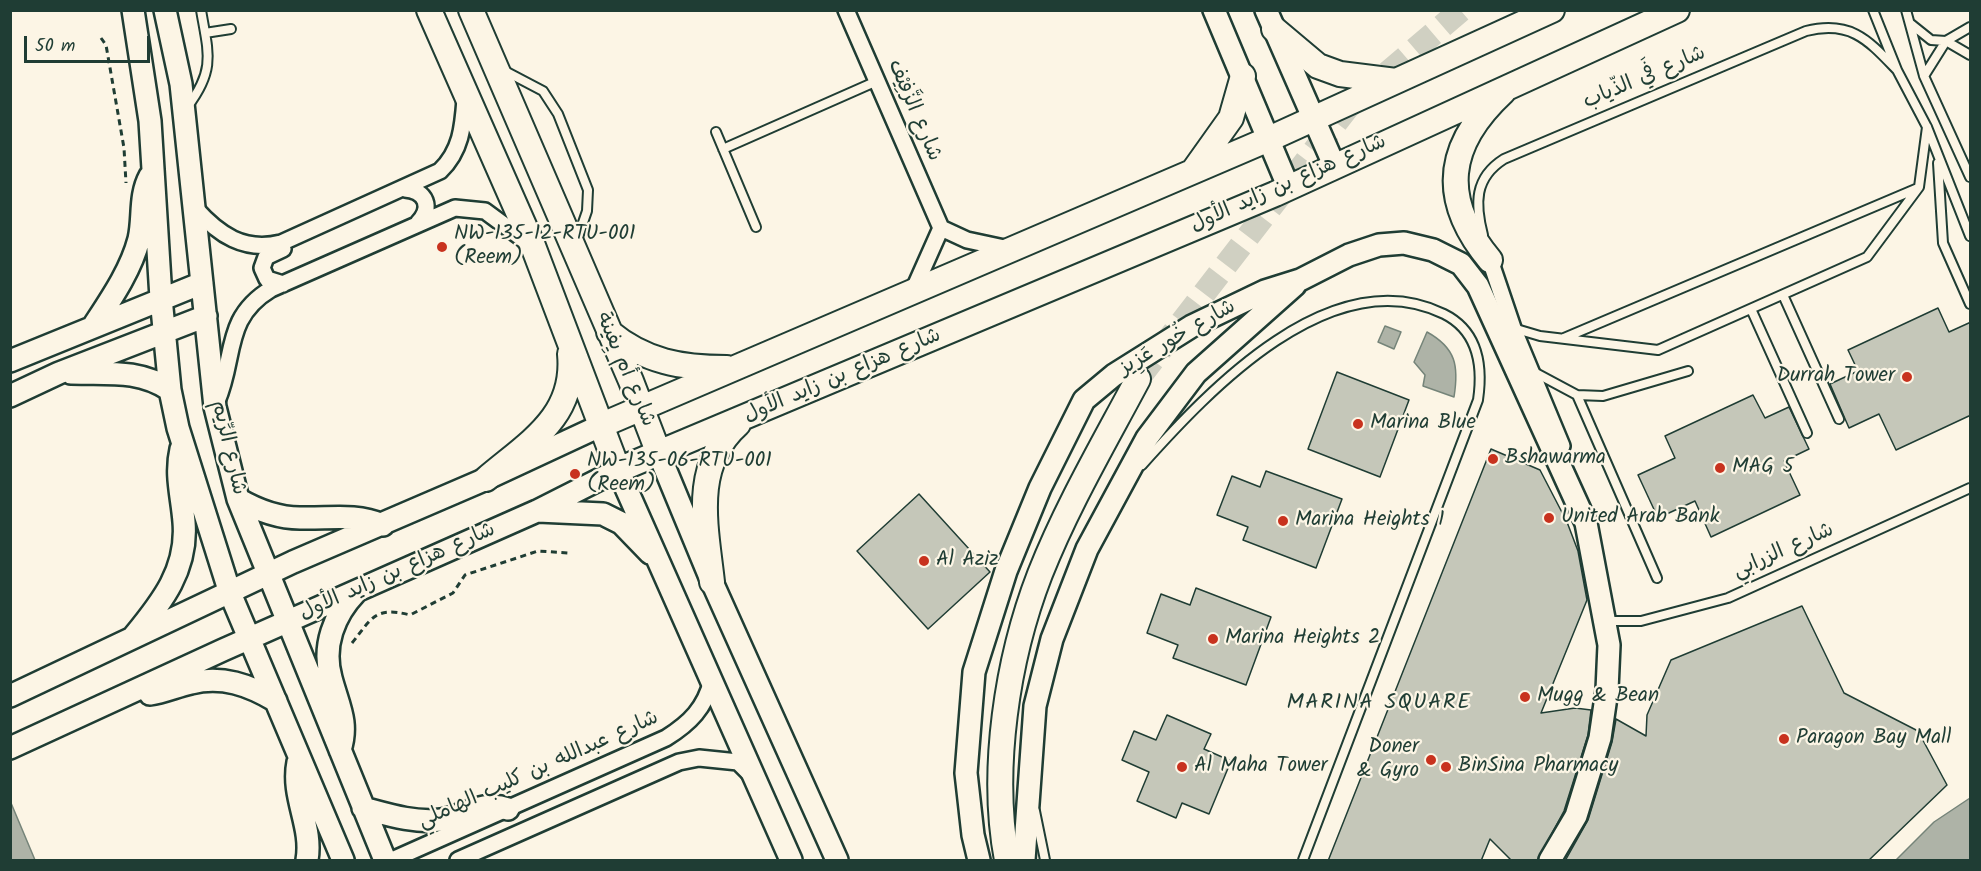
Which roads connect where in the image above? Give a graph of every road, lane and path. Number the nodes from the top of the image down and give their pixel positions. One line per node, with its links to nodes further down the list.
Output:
1 (133, 10): 36 (main road, شارع الرِّيم)
2 (165, 10): 28 (main road, شارع الرِّيم)
3 (201, 10): 16 (lane)
4 (429, 10): 27 (main road, شارع أم يِفينة)
5 (471, 10): 20 (main road, شارع أم يِفينة)
6 (846, 10): 24 (street, شارع الزَّفِيْف)
7 (1214, 10): 22 (main road)
8 (1552, 10): 25 (main road)
9 (1677, 10): 26 (main road, شارع هزاع بن زايد الأول)
10 (1873, 10): 21 (lane)
11 (1906, 10): 13 (lane)
12 (1270, 20): 25 (main road); 29 (main road)
13 (1911, 24): 18 (lane); 23 (lane)
14 (1971, 27): 18 (lane)
15 (231, 29): 16 (lane)
16 (205, 33): 28 (lane)
17 (101, 39): 42 (path)
18 (1946, 41): 19 (lane); 23 (lane)
19 (1971, 55)
20 (495, 66): 51 (main road, شارع أم يِفينة); 51 (lane)
21 (1897, 70): 30 (lane); 52 (lane, شارع فَي الذّياب)
22 (1243, 76): 32 (main road); 37 (main road)
23 (1924, 76): 38 (lane)
24 (877, 81): 33 (lane); 47 (street, شارع الزَّفِيْف)
25 (1396, 81): 29 (main road)
26 (1512, 84): 35 (main road, شارع هزاع بن زايد الأول); 52 (main road)
27 (465, 96): 41 (street); 49 (main road, شارع أم يِفينة)
28 (183, 112): 43 (main road, شارع الرِّيم)
29 (1315, 118): 32 (main road); 35 (main road)
30 (1927, 128): 34 (lane); 40 (lane)
31 (716, 132): 33 (lane)
32 (1269, 139): 37 (main road); 39 (main road)
33 (723, 149): 46 (lane)
34 (1938, 159): 48 (lane); 59 (lane)
35 (1334, 165): 39 (main road, شارع هزاع بن زايد الأول)
36 (155, 168): 58 (main road, شارع الرِّيم); 62 (main road)
37 (1194, 170): 50 (main road)
38 (1971, 177)
39 (1288, 186): 79 (main road, شارع هزاع بن زايد الأول)
40 (1919, 188): 57 (lane); 67 (lane)
41 (405, 189): 44 (street); 45 (street)
42 (127, 192)
43 (195, 208): 45 (street); 54 (main road, شارع الرِّيم)
44 (418, 223): 49 (street); 55 (street)
45 (324, 225): 55 (street)
46 (756, 227)
47 (940, 228): 50 (street); 56 (street)
48 (1971, 236)
49 (533, 246): 66 (main road, شارع أم يِفينة)
50 (1009, 249): 56 (main road)
51 (573, 250): 64 (main road, شارع أم يِفينة)
52 (1490, 260): 63 (street, شارع خُور عَزِيز)
53 (1300, 280): 88 (main road); 91 (main road, شارع خُور عَزِيز); 127 (main road, شارع خُور عَزِيز)
54 (202, 283): 58 (main road); 61 (main road, شارع الرِّيم)
55 (283, 284): 77 (street)
56 (912, 293): 69 (main road)
57 (1783, 295): 60 (lane); 80 (lane)
58 (161, 298): 62 (main road); 65 (main road, شارع الرِّيم)
59 (1971, 304)
60 (1751, 309): 67 (lane); 82 (lane)
61 (206, 316): 65 (main road); 77 (main road, شارع الرِّيم)
62 (94, 325): 68 (main road)
63 (1513, 328): 67 (lane); 70 (street, شارع خُور عَزِيز)
64 (608, 331): 69 (main road); 78 (main road, شارع أم يِفينة)
65 (165, 332): 72 (main road); 74 (main road, شارع الرِّيم)
66 (567, 334): 81 (main road, شارع أم يِفينة); 86 (main road)
67 (1562, 339)
68 (10, 361)
69 (735, 368): 78 (main road)
70 (1529, 369): 75 (lane); 91 (street, شارع خُور عَزِيز)
71 (1688, 371): 75 (lane)
72 (59, 373): 74 (main road); 76 (main road)
73 (1138, 379): 128 (main road)
74 (170, 390): 83 (main road, شارع الرِّيم)
75 (1576, 395): 96 (lane)
76 (10, 396)
77 (214, 407): 89 (main road, شارع الرِّيم)
78 (642, 408): 81 (main road); 84 (main road, شارع أم يِفينة)
79 (743, 419): 84 (main road, شارع هزاع بن زايد الأول); 97 (main road)
80 (1839, 419)
81 (602, 426): 85 (main road, شارع أم يِفينة); 86 (main road)
82 (1807, 433)
83 (182, 442): 99 (main road, شارع الرِّيم); 103 (main road)
84 (659, 454): 85 (main road, شارع هزاع بن زايد الأول); 97 (main road, شارع أم يِفينة)
85 (618, 470): 90 (main road, شارع هزاع بن زايد الأول); 94 (main road, شارع أم يِفينة)
86 (486, 479): 92 (main road)
87 (1971, 488): 100 (lane, شارع الزرابي)
88 (1115, 496): 114 (main road); 131 (lane)
89 (238, 499): 92 (main road); 95 (main road, شارع الرِّيم)
90 (537, 511): 94 (main road); 98 (main road, شارع هزاع بن زايد الأول)
91 (1586, 523): 100 (main road, شارع خُور عَزِيز)
92 (383, 525): 95 (main road)
93 (569, 553): 104 (path)
94 (663, 567): 105 (main road, شارع أم يِفينة)
95 (268, 574): 99 (main road); 101 (main road, شارع الرِّيم)
96 (1657, 578)
97 (712, 582): 116 (main road, شارع أم يِفينة)
98 (359, 590): 101 (main road, شارع هزاع بن زايد الأول); 111 (main road)
99 (230, 593): 102 (main road, شارع الرِّيم); 103 (main road)
100 (1605, 621): 132 (main road, شارع خُور عَزِيز)
101 (287, 622): 102 (main road, شارع هزاع بن زايد الأول); 111 (main road, شارع الرِّيم)
102 (249, 639): 106 (main road, شارع هزاع بن زايد الأول); 108 (main road, شارع الرِّيم)
103 (130, 640): 107 (main road)
104 (352, 643)
105 (712, 680): 109 (street, شارع عبدالله بن كليب الهاملي); 115 (main road, شارع أم يِفينة)
106 (126, 694): 108 (main road); 110 (main road, شارع هزاع بن زايد الأول)
107 (10, 696)
108 (276, 701): 112 (main road, شارع الرِّيم)
109 (655, 743): 113 (street); 118 (street, شارع عبدالله بن كليب الهاملي)
110 (16, 745)
111 (340, 750): 117 (main road, شارع الرِّيم)
112 (299, 759): 119 (main road); 120 (main road, شارع الرِّيم)
113 (662, 770): 115 (street); 123 (street)
114 (1028, 777): 129 (main road); 130 (lane)
115 (758, 783): 124 (main road, شارع أم يِفينة)
116 (812, 804): 125 (main road, شارع أم يِفينة); 126 (main road)
117 (363, 808): 118 (main road); 121 (main road, شارع الرِّيم)
118 (508, 809): 122 (street, شارع عبدالله بن كليب الهاملي)
119 (307, 861)
120 (343, 861)
121 (385, 861)
122 (392, 861)
123 (458, 861)
124 (791, 861)
125 (837, 861)
126 (843, 861)
127 (979, 861)
128 (1007, 861)
129 (1024, 861)
130 (1045, 861)
131 (1303, 861)
132 (1550, 861)

